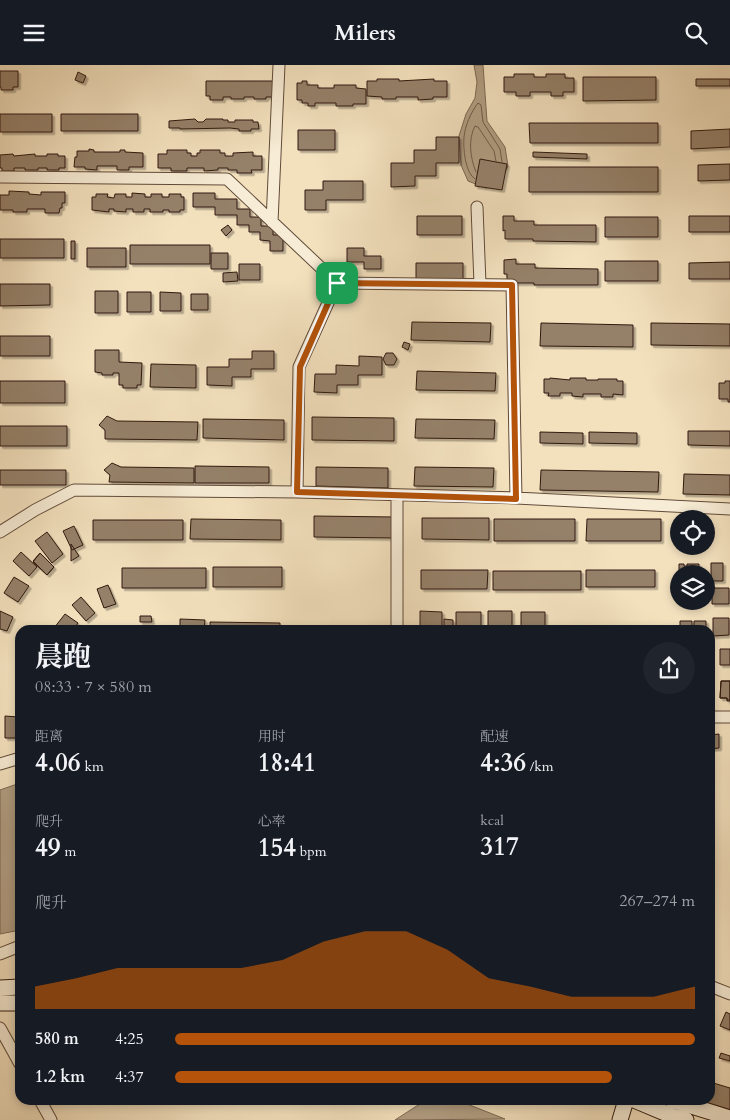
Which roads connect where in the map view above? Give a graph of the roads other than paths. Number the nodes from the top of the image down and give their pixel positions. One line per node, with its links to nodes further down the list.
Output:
1 (279, 65): 4 (street)
2 (0, 177): 4 (street)
3 (477, 207): 6 (street)
4 (272, 222): 5 (street)
5 (337, 283): 6 (street); 7 (street)
6 (480, 285): 9 (street)
7 (297, 492): 8 (street); 11 (street)
8 (397, 495): 9 (street); 12 (street)
9 (516, 499): 10 (street)
10 (730, 509)
11 (0, 533)
12 (397, 625)
13 (715, 717): 14 (street)
14 (730, 717)
15 (15, 760): 16 (street)
16 (0, 764)
17 (15, 948): 18 (street)
18 (0, 954)
19 (15, 987): 20 (main road)
20 (0, 988)
21 (715, 988): 22 (street)
22 (730, 994)
23 (0, 1003): 24 (main road)
24 (15, 1003)
25 (0, 1028): 26 (street)
26 (15, 1055)
27 (43, 1105): 32 (street)
28 (624, 1105): 33 (main road)
29 (657, 1105): 30 (main road)
30 (676, 1109): 31 (main road)
31 (730, 1118)
32 (51, 1120)
33 (620, 1120)

